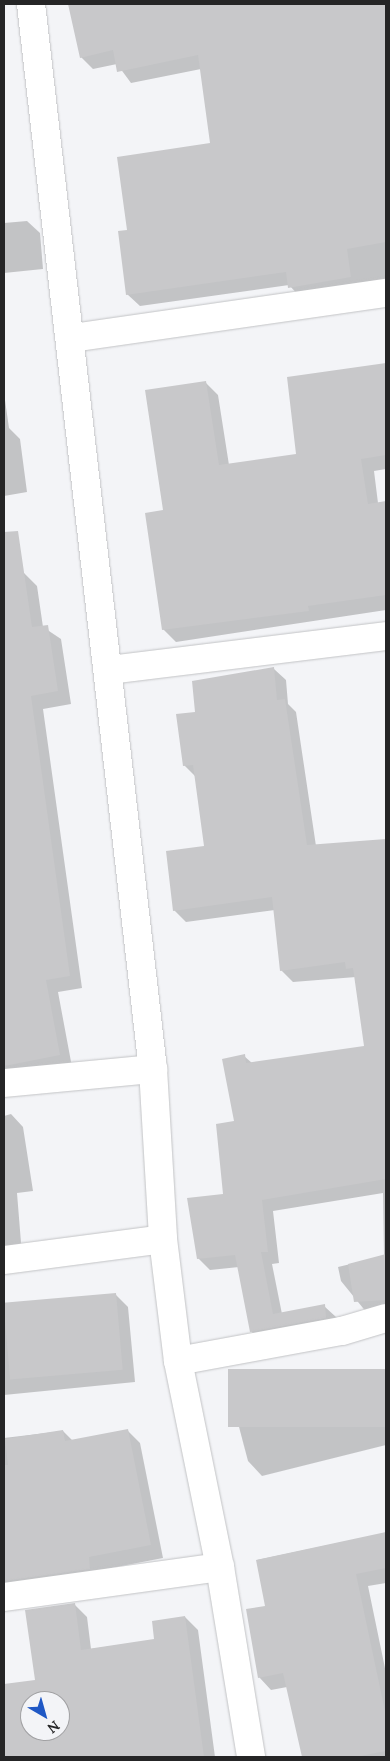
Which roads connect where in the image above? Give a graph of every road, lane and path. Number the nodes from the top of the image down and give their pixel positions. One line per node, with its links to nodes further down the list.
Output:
1 (32, 4): 3 (street)
2 (386, 293): 3 (street)
3 (72, 338): 5 (street)
4 (386, 636): 5 (street)
5 (110, 670): 6 (street)
6 (154, 1068): 7 (street); 8 (street)
7 (4, 1083)
8 (163, 1239): 9 (street); 11 (street)
9 (4, 1260)
10 (386, 1318): 11 (street)
11 (178, 1361): 12 (street)
12 (220, 1567): 13 (street); 14 (street)
13 (4, 1597)
14 (251, 1757)

